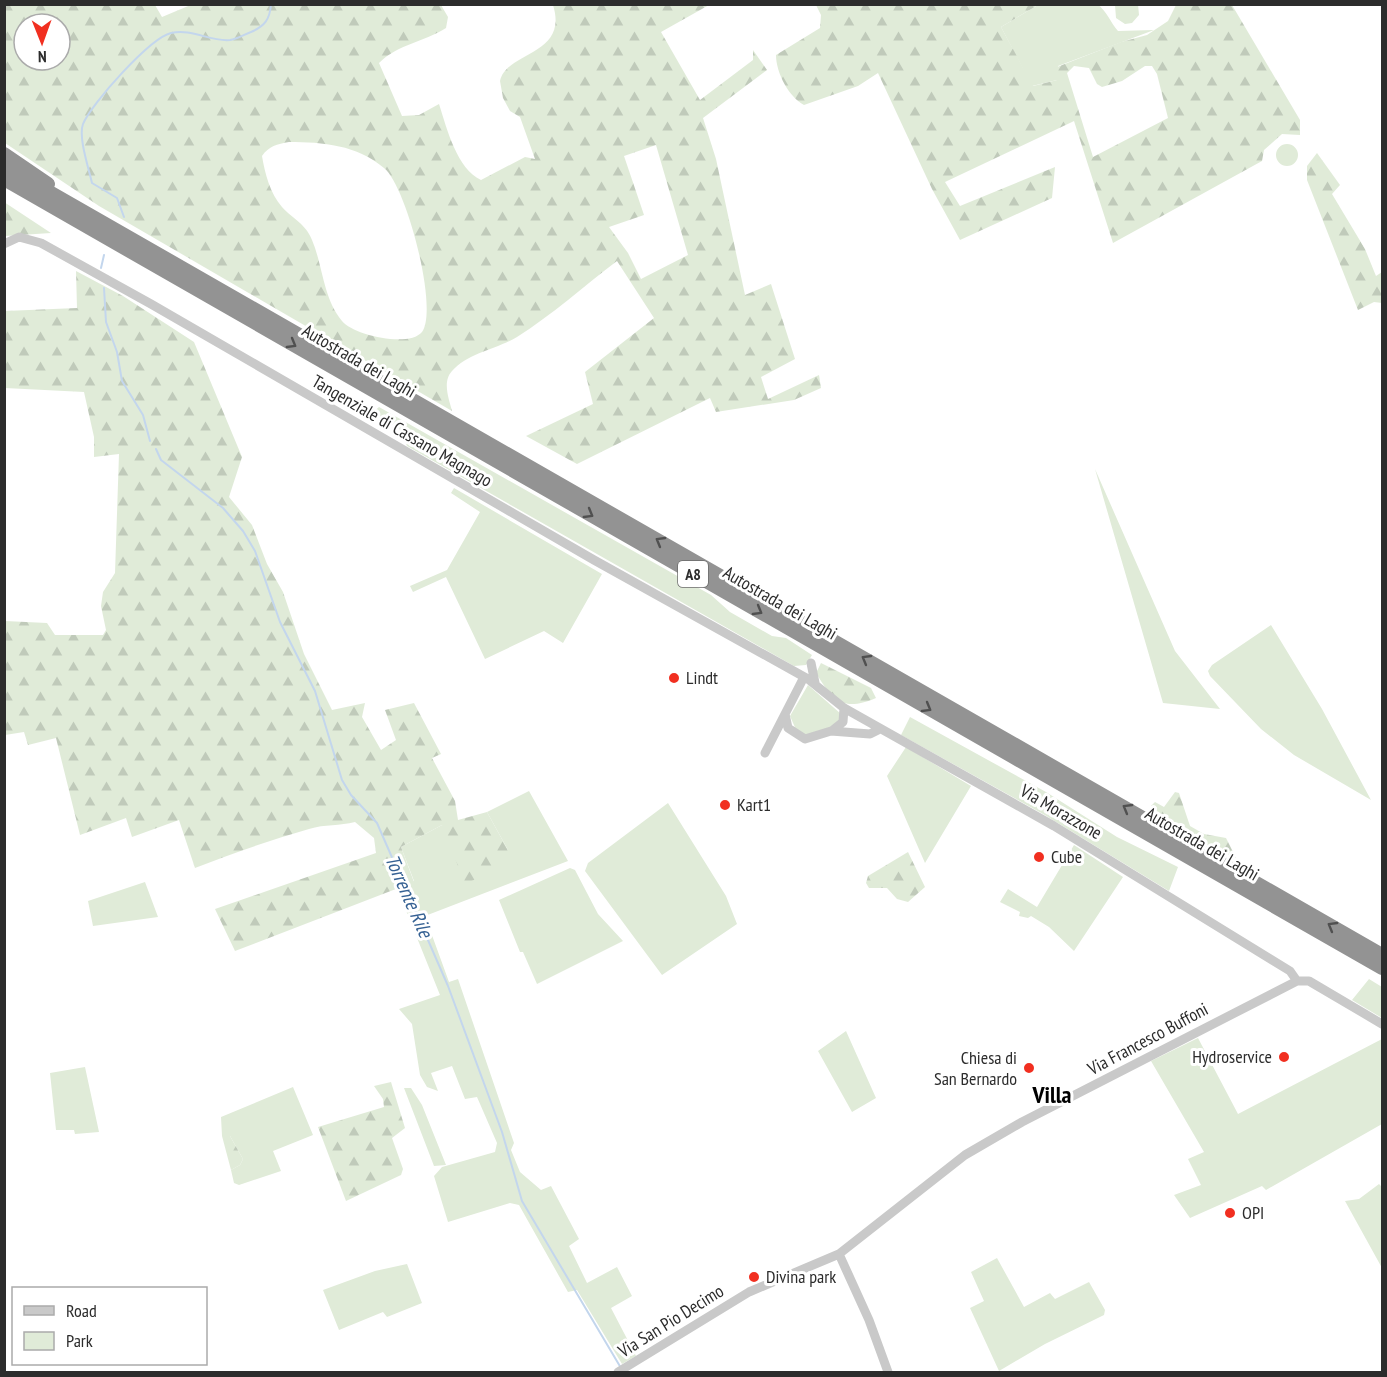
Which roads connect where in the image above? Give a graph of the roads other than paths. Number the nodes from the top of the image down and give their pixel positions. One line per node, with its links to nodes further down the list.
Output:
1 (4, 154): 5 (highway)
2 (4, 166): 5 (highway, Autostrada dei Laghi / A8)
3 (4, 179): 5 (highway, Autostrada dei Laghi / A8)
4 (4, 187): 5 (highway)
5 (69, 210): 17 (highway, Autostrada dei Laghi / A8, one-way to 5); 18 (highway, Autostrada dei Laghi / A8, one-way to 18)
6 (4, 244): 8 (street, Tangenziale di Cassano Magnago)
7 (811, 663): 10 (street)
8 (782, 666): 9 (street, Tangenziale di Cassano Magnago); 11 (street, Tangenziale di Cassano Magnago)
9 (804, 677): 10 (street, Via Morazzone); 11 (street)
10 (815, 684): 12 (street, Via Morazzone)
11 (797, 690): 13 (street)
12 (844, 708): 14 (street, Via Morazzone); 15 (street)
13 (785, 714): 15 (street); 16 (street)
14 (880, 729): 15 (street); 19 (street, Via Morazzone)
15 (831, 731)
16 (765, 753)
17 (1383, 955)
18 (1383, 968)
19 (1297, 981): 20 (street); 21 (street, Via Francesco Buffoni)
20 (1383, 1024)
21 (839, 1254): 22 (street, Via San Pio Decimo); 23 (street)
22 (618, 1372)
23 (888, 1372)

